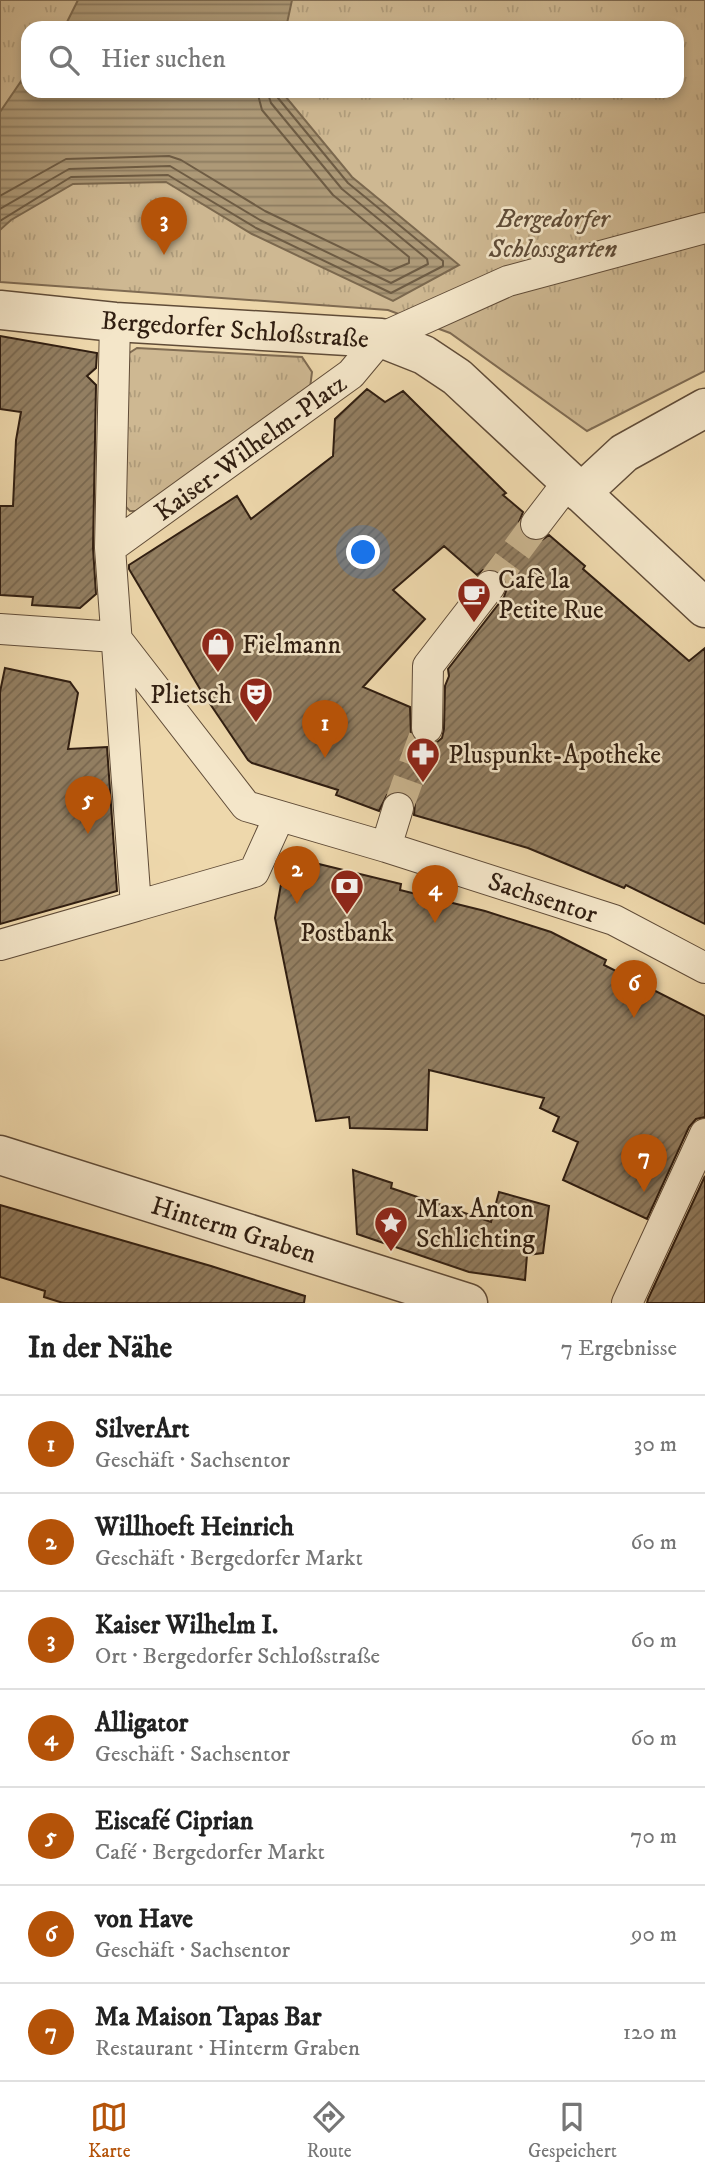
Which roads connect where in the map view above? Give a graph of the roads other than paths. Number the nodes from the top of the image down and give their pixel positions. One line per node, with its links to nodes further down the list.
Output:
1 (705, 228): 4 (street)
2 (0, 310): 3 (street, Bergedorfer Schloßstraße)
3 (115, 322): 4 (street, Bergedorfer Schloßstraße); 8 (street, Kaiser-Wilhelm-Platz)
4 (382, 338): 6 (street, Bergedorfer Schloßstraße); 8 (street, Kaiser-Wilhelm-Platz)
5 (705, 408): 6 (street)
6 (575, 487): 7 (street); 10 (street, Bergedorfer Schloßstraße)
7 (536, 524)
8 (110, 548): 12 (street, Kaiser-Wilhelm-Platz)
9 (490, 586): 13 (street)
10 (705, 608)
11 (0, 629): 12 (street)
12 (115, 637): 15 (street, Sachsentor); 17 (street, Kaiser-Wilhelm-Platz)
13 (427, 728)
14 (398, 808): 16 (street)
15 (279, 817): 16 (street, Sachsentor); 17 (street)
16 (386, 847): 19 (street, Sachsentor)
17 (136, 906): 18 (street)
18 (0, 945)
19 (705, 968)
20 (705, 1134): 23 (street)
21 (0, 1155): 22 (street, Hinterm Graben)
22 (468, 1303)
23 (627, 1303)

